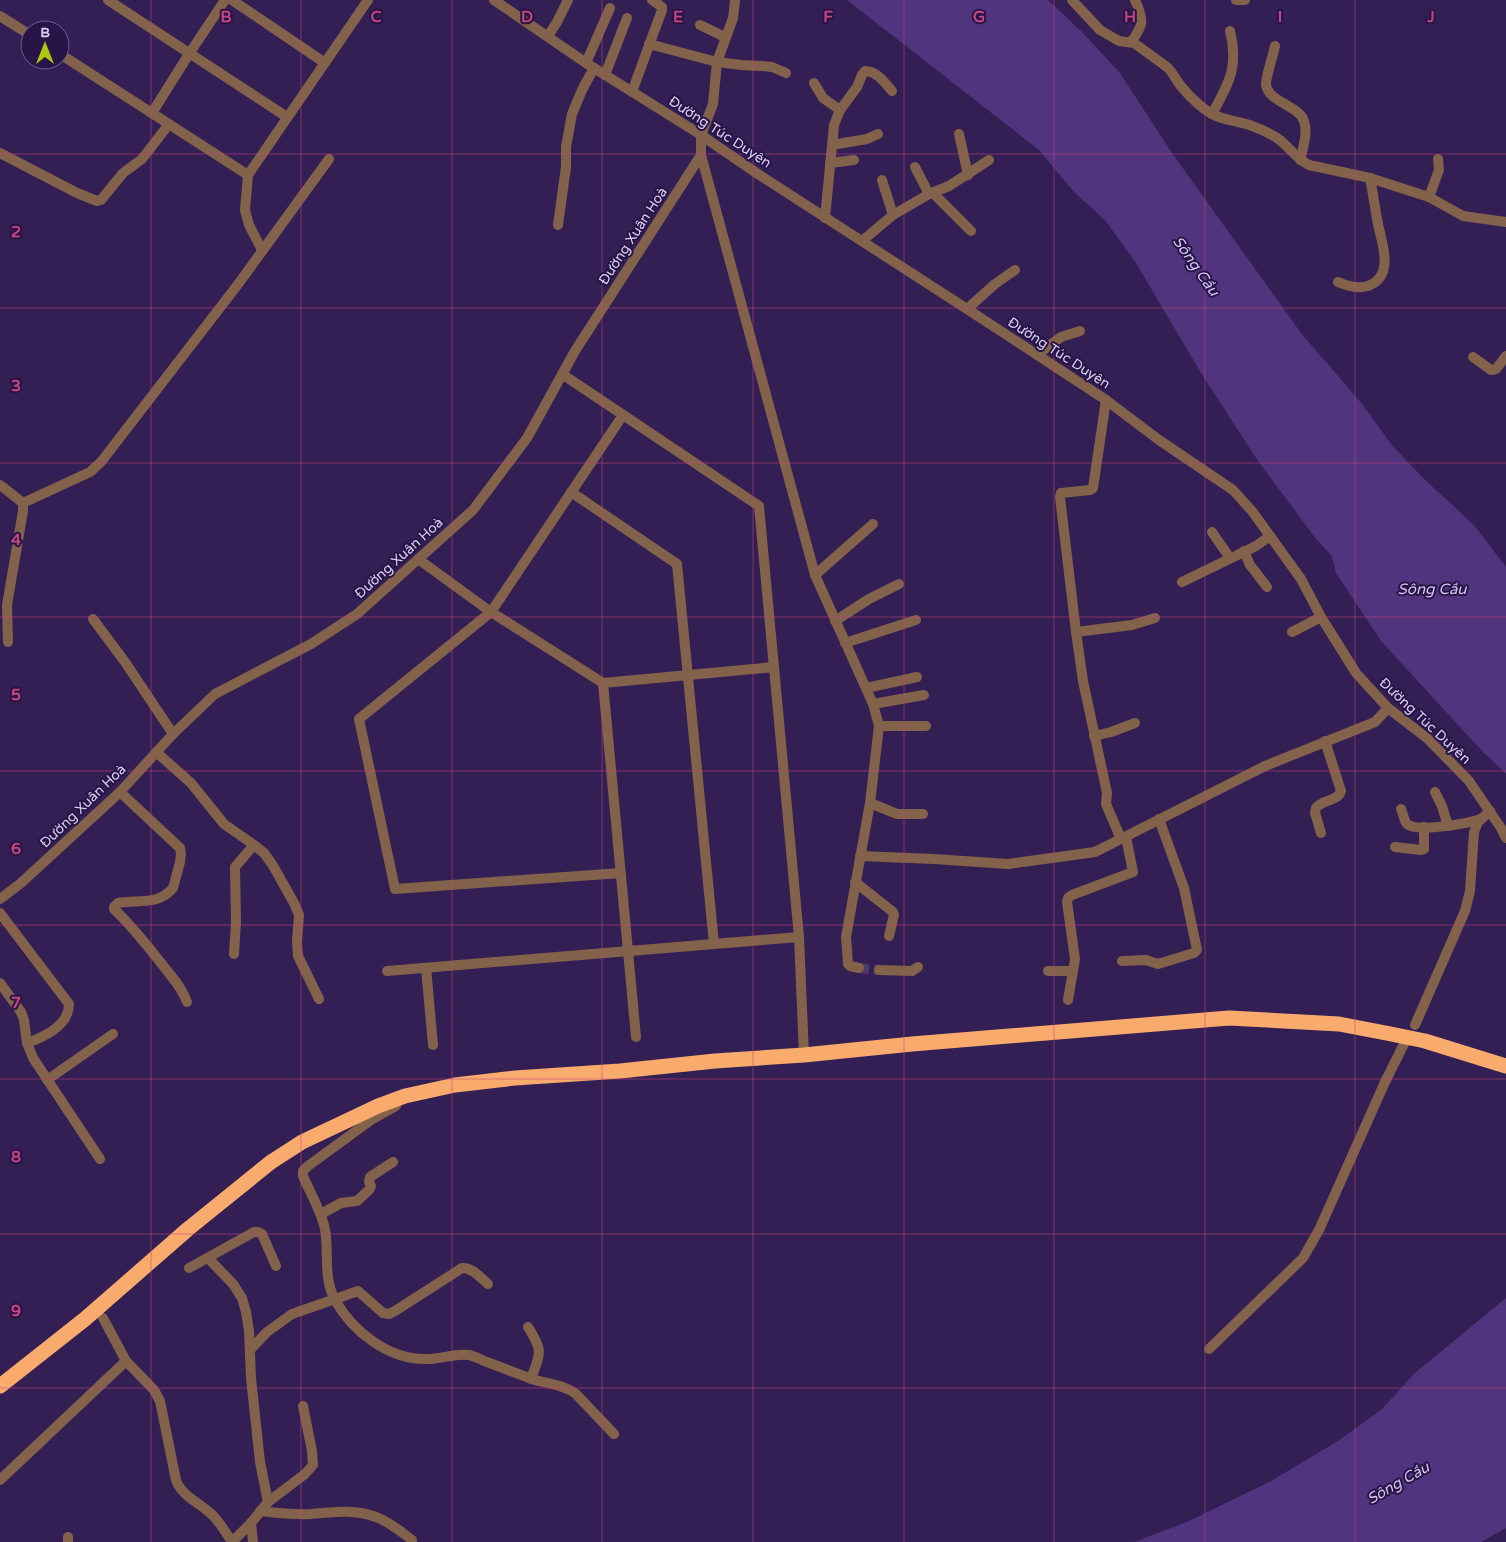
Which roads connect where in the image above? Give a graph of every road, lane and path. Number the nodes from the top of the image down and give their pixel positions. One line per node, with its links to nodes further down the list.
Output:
1 (108, 0): 24 (street)
2 (225, 0): 24 (street)
3 (232, 0): 27 (street)
4 (368, 0): 27 (street)
5 (494, 0): 19 (street, Đường Túc Duyên)
6 (568, 0): 19 (street)
7 (652, 0): 22 (street)
8 (1072, 0): 21 (street)
9 (1134, 0): 21 (street)
10 (1236, 0): 11 (street)
11 (1245, 0)
12 (736, 1): 20 (street)
13 (610, 8): 28 (street)
14 (0, 16): 17 (street)
15 (627, 18): 30 (street)
16 (700, 25): 20 (street)
17 (20, 29)
18 (1230, 31): 36 (street)
19 (548, 36): 28 (street, Đường Túc Duyên)
20 (725, 37): 26 (street)
21 (1131, 42): 36 (street)
22 (649, 44): 26 (street); 33 (street)
23 (1275, 46): 49 (street)
24 (189, 54): 35 (street); 37 (street)
25 (70, 60): 35 (street)
26 (717, 62): 29 (street); 41 (street)
27 (324, 63): 37 (street)
28 (590, 65): 30 (street, Đường Túc Duyên); 61 (street)
29 (786, 73)
30 (605, 75): 33 (street, Đường Túc Duyên)
31 (814, 84): 34 (street)
32 (892, 91): 34 (street)
33 (632, 92): 41 (street, Đường Túc Duyên)
34 (840, 110): 42 (street)
35 (152, 113): 38 (street)
36 (1212, 114): 49 (street)
37 (287, 117): 52 (street)
38 (169, 124): 43 (street); 52 (street)
39 (878, 134): 42 (street)
40 (959, 134): 53 (street)
41 (701, 135): 44 (street); 59 (street, Đường Túc Duyên)
42 (832, 144): 50 (street)
43 (0, 153)
44 (701, 156): 72 (street, Đường Xuân Hoà); 84 (street)
45 (329, 159): 64 (street)
46 (1438, 159): 57 (street)
47 (854, 160): 50 (street)
48 (989, 160): 53 (street)
49 (1300, 160): 54 (street)
50 (830, 163): 59 (street)
51 (915, 167): 56 (street)
52 (248, 174): 64 (street)
53 (968, 175): 56 (street)
54 (1370, 178): 57 (street); 66 (street)
55 (882, 180): 58 (street)
56 (931, 194): 58 (street); 62 (street)
57 (1430, 197): 60 (street)
58 (893, 215): 63 (street)
59 (826, 218): 63 (street, Đường Túc Duyên)
60 (1506, 222)
61 (558, 225)
62 (971, 231)
63 (862, 241): 67 (street, Đường Túc Duyên)
64 (262, 250): 77 (street)
65 (1015, 270): 67 (street)
66 (1338, 282)
67 (967, 309): 69 (street, Đường Túc Duyên)
68 (1080, 330): 69 (street)
69 (1037, 355): 73 (street, Đường Túc Duyên)
70 (1506, 356): 71 (street)
71 (1473, 357)
72 (562, 374): 74 (street); 83 (street, Đường Xuân Hoà)
73 (1106, 400): 80 (street, Đường Túc Duyên); 94 (street)
74 (623, 415): 76 (street); 98 (street)
75 (0, 485): 77 (street)
76 (571, 492): 88 (street); 99 (street)
77 (23, 503): 96 (street)
78 (873, 524): 84 (street)
79 (1212, 532): 82 (street)
80 (1270, 536): 81 (street); 89 (street, Đường Túc Duyên)
81 (1244, 551): 82 (street); 87 (street)
82 (1230, 558): 85 (street)
83 (418, 559): 88 (street); 109 (street, Đường Xuân Hoà)
84 (815, 575): 93 (street)
85 (1182, 582)
86 (899, 584): 93 (street)
87 (1266, 587)
88 (491, 612): 101 (street); 129 (street)
89 (1321, 617): 95 (street); 105 (street, Đường Túc Duyên)
90 (1155, 618): 94 (street)
91 (93, 620): 109 (street)
92 (916, 620): 97 (street)
93 (835, 621): 97 (street)
94 (1076, 632): 110 (street)
95 (1292, 632)
96 (8, 642)
97 (846, 644): 102 (street)
98 (774, 667): 99 (street); 133 (street)
99 (688, 674): 101 (street); 135 (street)
100 (917, 676): 102 (street)
101 (603, 683): 129 (street)
102 (866, 688): 104 (street)
103 (924, 695): 104 (street)
104 (873, 704): 107 (street)
105 (1388, 708): 111 (street); 117 (street, Đường Túc Duyên)
106 (1134, 723): 110 (street)
107 (879, 726): 108 (street); 115 (street)
108 (926, 726)
109 (173, 734): 112 (street, Đường Xuân Hoà)
110 (1094, 736): 124 (street)
111 (1325, 741): 120 (street); 123 (street)
112 (156, 752): 113 (street, Đường Xuân Hoà); 126 (street)
113 (120, 792): 131 (street, Đường Xuân Hoà); 149 (street)
114 (1435, 792): 121 (street)
115 (870, 803): 118 (street); 128 (street)
116 (1401, 809): 122 (street)
117 (1490, 811): 119 (street); 125 (street, Đường Túc Duyên)
118 (923, 814)
119 (1481, 819): 121 (street); 150 (street)
120 (1159, 820): 124 (street); 138 (street)
121 (1448, 826): 122 (street)
122 (1424, 827): 127 (street)
123 (1321, 833)
124 (1123, 838): 128 (street); 145 (street)
125 (1506, 838)
126 (254, 845): 137 (street); 147 (street)
127 (1395, 847)
128 (860, 856): 130 (street)
129 (621, 873): 136 (street)
130 (855, 882): 134 (street); 141 (street)
131 (2, 894)
132 (0, 913): 154 (street)
133 (799, 936): 135 (street); 156 (street)
134 (889, 936)
135 (714, 944): 136 (street)
136 (628, 951): 140 (street); 152 (street)
137 (234, 954)
138 (1122, 961)
139 (918, 967): 142 (street)
140 (426, 968): 143 (street); 155 (street)
141 (859, 968)
142 (879, 970)
143 (387, 971)
144 (1048, 971): 145 (street)
145 (1073, 971): 148 (street)
146 (0, 983): 154 (street)
147 (319, 999)
148 (1068, 1000)
149 (187, 1002)
150 (1415, 1025)
151 (113, 1034): 159 (street)
152 (636, 1037)
153 (1406, 1042): 171 (street)
154 (27, 1043): 159 (street)
155 (433, 1046)
156 (804, 1051): 157 (highway); 158 (highway); 174 (highway); 176 (highway)
157 (1506, 1058)
158 (1506, 1066)
159 (47, 1080): 161 (street)
160 (396, 1106): 163 (street)
161 (100, 1159)
162 (393, 1162): 163 (street)
163 (321, 1214): 168 (street)
164 (208, 1258): 165 (street); 166 (street); 172 (street)
165 (276, 1266)
166 (189, 1268)
167 (488, 1284): 168 (street)
168 (335, 1299): 172 (street); 175 (street)
169 (103, 1318): 173 (street)
170 (528, 1328): 175 (street)
171 (1209, 1349)
172 (250, 1350): 180 (street)
173 (126, 1361): 179 (street); 184 (street)
174 (0, 1374)
175 (531, 1379): 178 (street)
176 (0, 1386)
177 (303, 1406): 180 (street)
178 (614, 1434)
179 (0, 1480)
180 (268, 1502): 181 (street)
181 (260, 1511): 182 (street); 183 (street)
182 (251, 1523): 184 (street); 185 (street)
183 (412, 1540)
184 (232, 1542)
185 (253, 1542)

